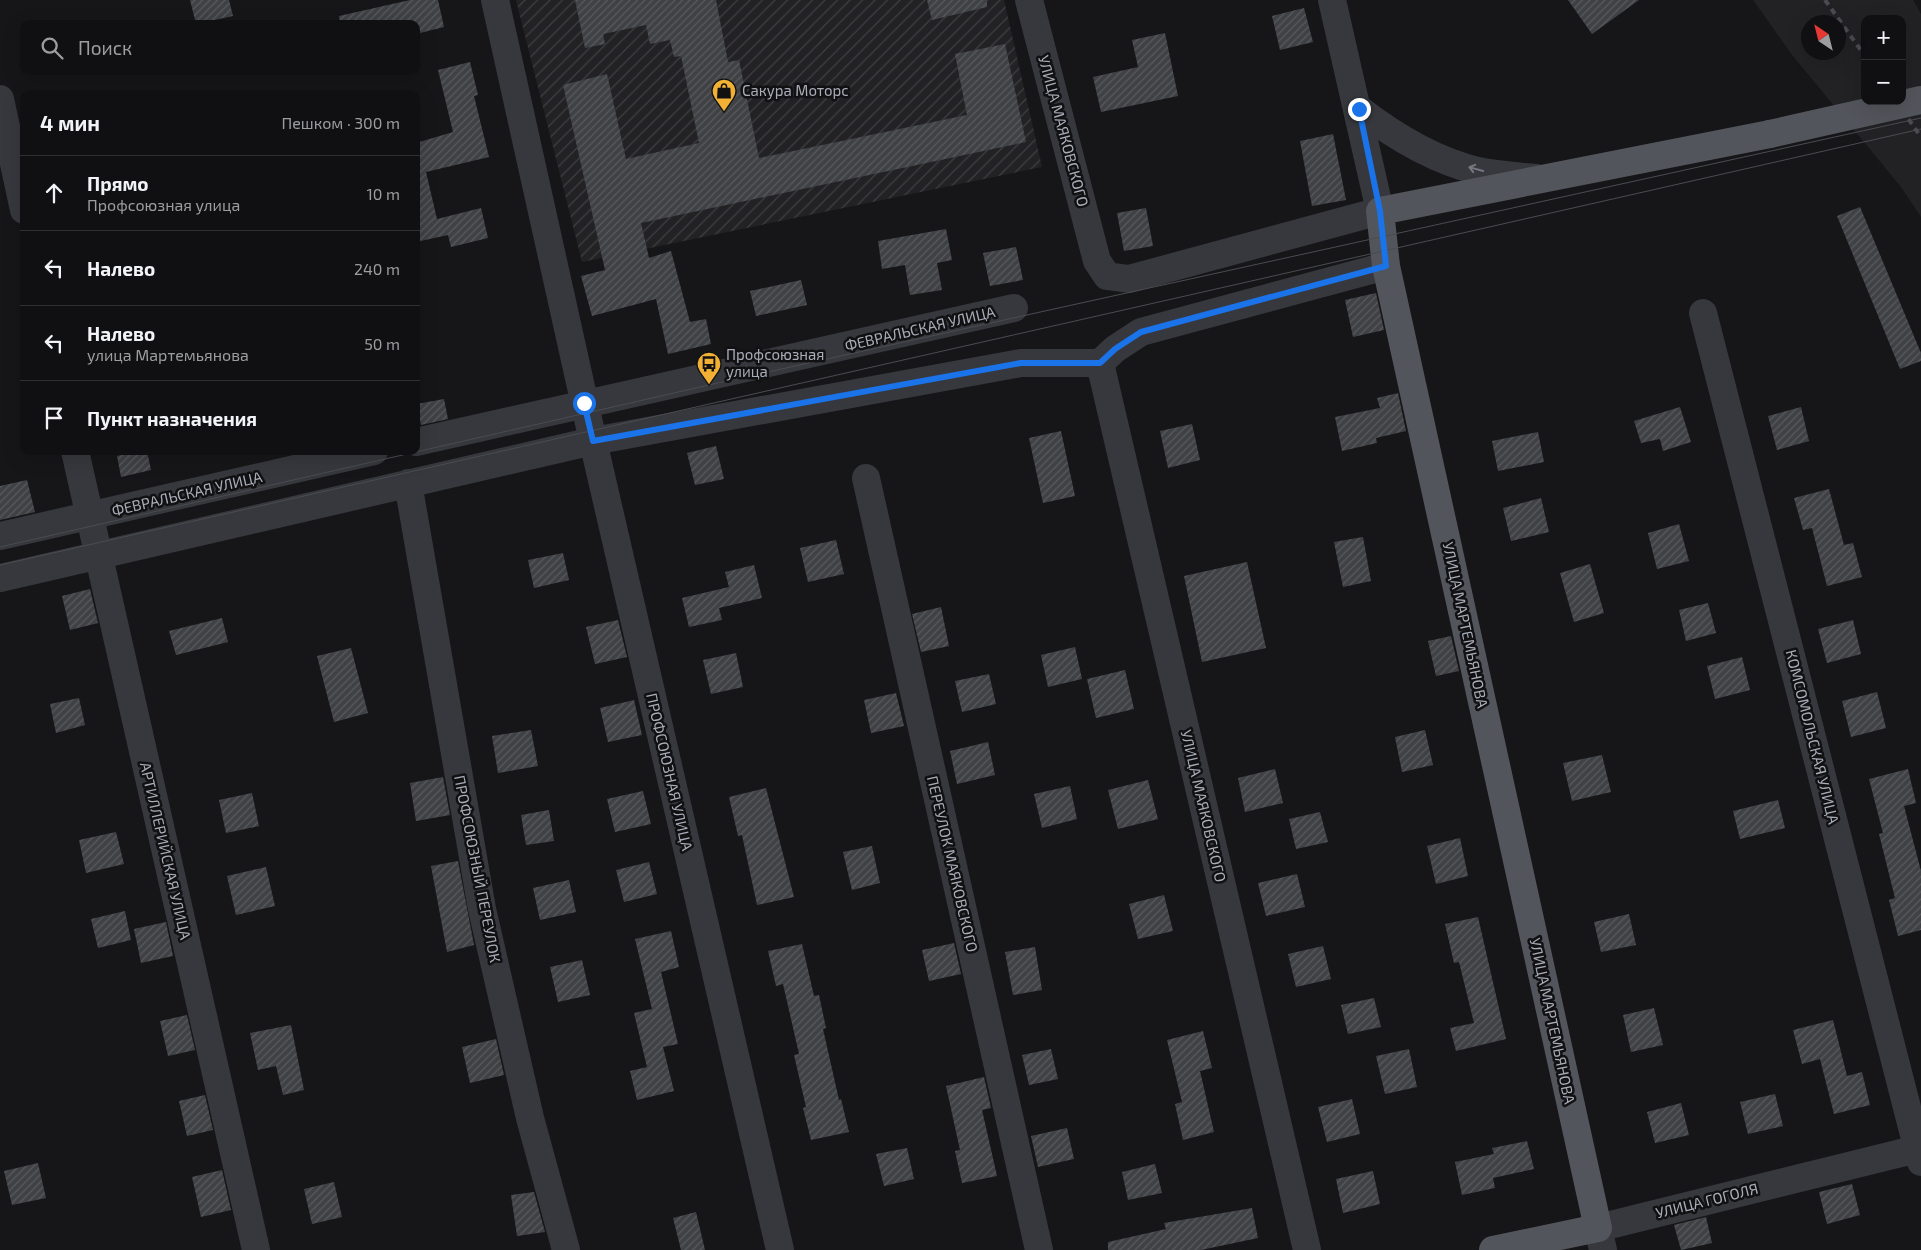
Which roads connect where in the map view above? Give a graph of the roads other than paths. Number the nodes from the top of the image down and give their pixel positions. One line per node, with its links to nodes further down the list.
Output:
1 (495, 0): 14 (street, ПРОФСОЮЗНАЯ УЛИЦА)
2 (1029, 0): 9 (street, УЛИЦА МАЯКОВСКОГО)
3 (1332, 0): 6 (street, УЛИЦА МАРТЕМЬЯНОВА)
4 (0, 99): 8 (street)
5 (1921, 100): 7 (main road, bridge)
6 (1359, 109): 7 (street, one-way to 6); 9 (street, УЛИЦА МАРТЕМЬЯНОВА)
7 (1542, 179): 9 (main road)
8 (20, 192)
9 (1380, 211): 10 (main road, УЛИЦА МАРТЕМЬЯНОВА)
10 (1386, 266): 13 (street); 26 (main road, УЛИЦА МАРТЕМЬЯНОВА)
11 (1014, 308): 14 (street, ФЕВРАЛЬСКАЯ УЛИЦА)
12 (1703, 313): 25 (street, КОМСОМОЛЬСКАЯ УЛИЦА)
13 (1100, 363): 16 (street); 31 (street, УЛИЦА МАЯКОВСКОГО)
14 (584, 403): 15 (street, ФЕВРАЛЬСКАЯ УЛИЦА); 16 (street, ПРОФСОЮЗНАЯ УЛИЦА)
15 (420, 441)
16 (593, 441): 20 (street); 29 (street, ПРОФСОЮЗНАЯ УЛИЦА)
17 (76, 455): 21 (street, АРТИЛЛЕРИЙСКАЯ УЛИЦА)
18 (356, 455): 21 (street, ФЕВРАЛЬСКАЯ УЛИЦА)
19 (866, 478): 30 (street, ПЕРЕУЛОК МАЯКОВСКОГО)
20 (408, 483): 23 (street); 28 (street, ПРОФСОЮЗНЫЙ ПЕРЕУЛОК)
21 (89, 516): 22 (street, ФЕВРАЛЬСКАЯ УЛИЦА); 23 (street, АРТИЛЛЕРИЙСКАЯ УЛИЦА)
22 (0, 536)
23 (97, 554): 24 (street); 27 (street, АРТИЛЛЕРИЙСКАЯ УЛИЦА)
24 (0, 578)
25 (1920, 1153): 26 (street, УЛИЦА ГОГОЛЯ)
26 (1600, 1239): 32 (main road, УЛИЦА ГОГОЛЯ)
27 (256, 1250)
28 (566, 1250)
29 (780, 1250)
30 (1039, 1250)
31 (1307, 1250)
32 (1493, 1250)

